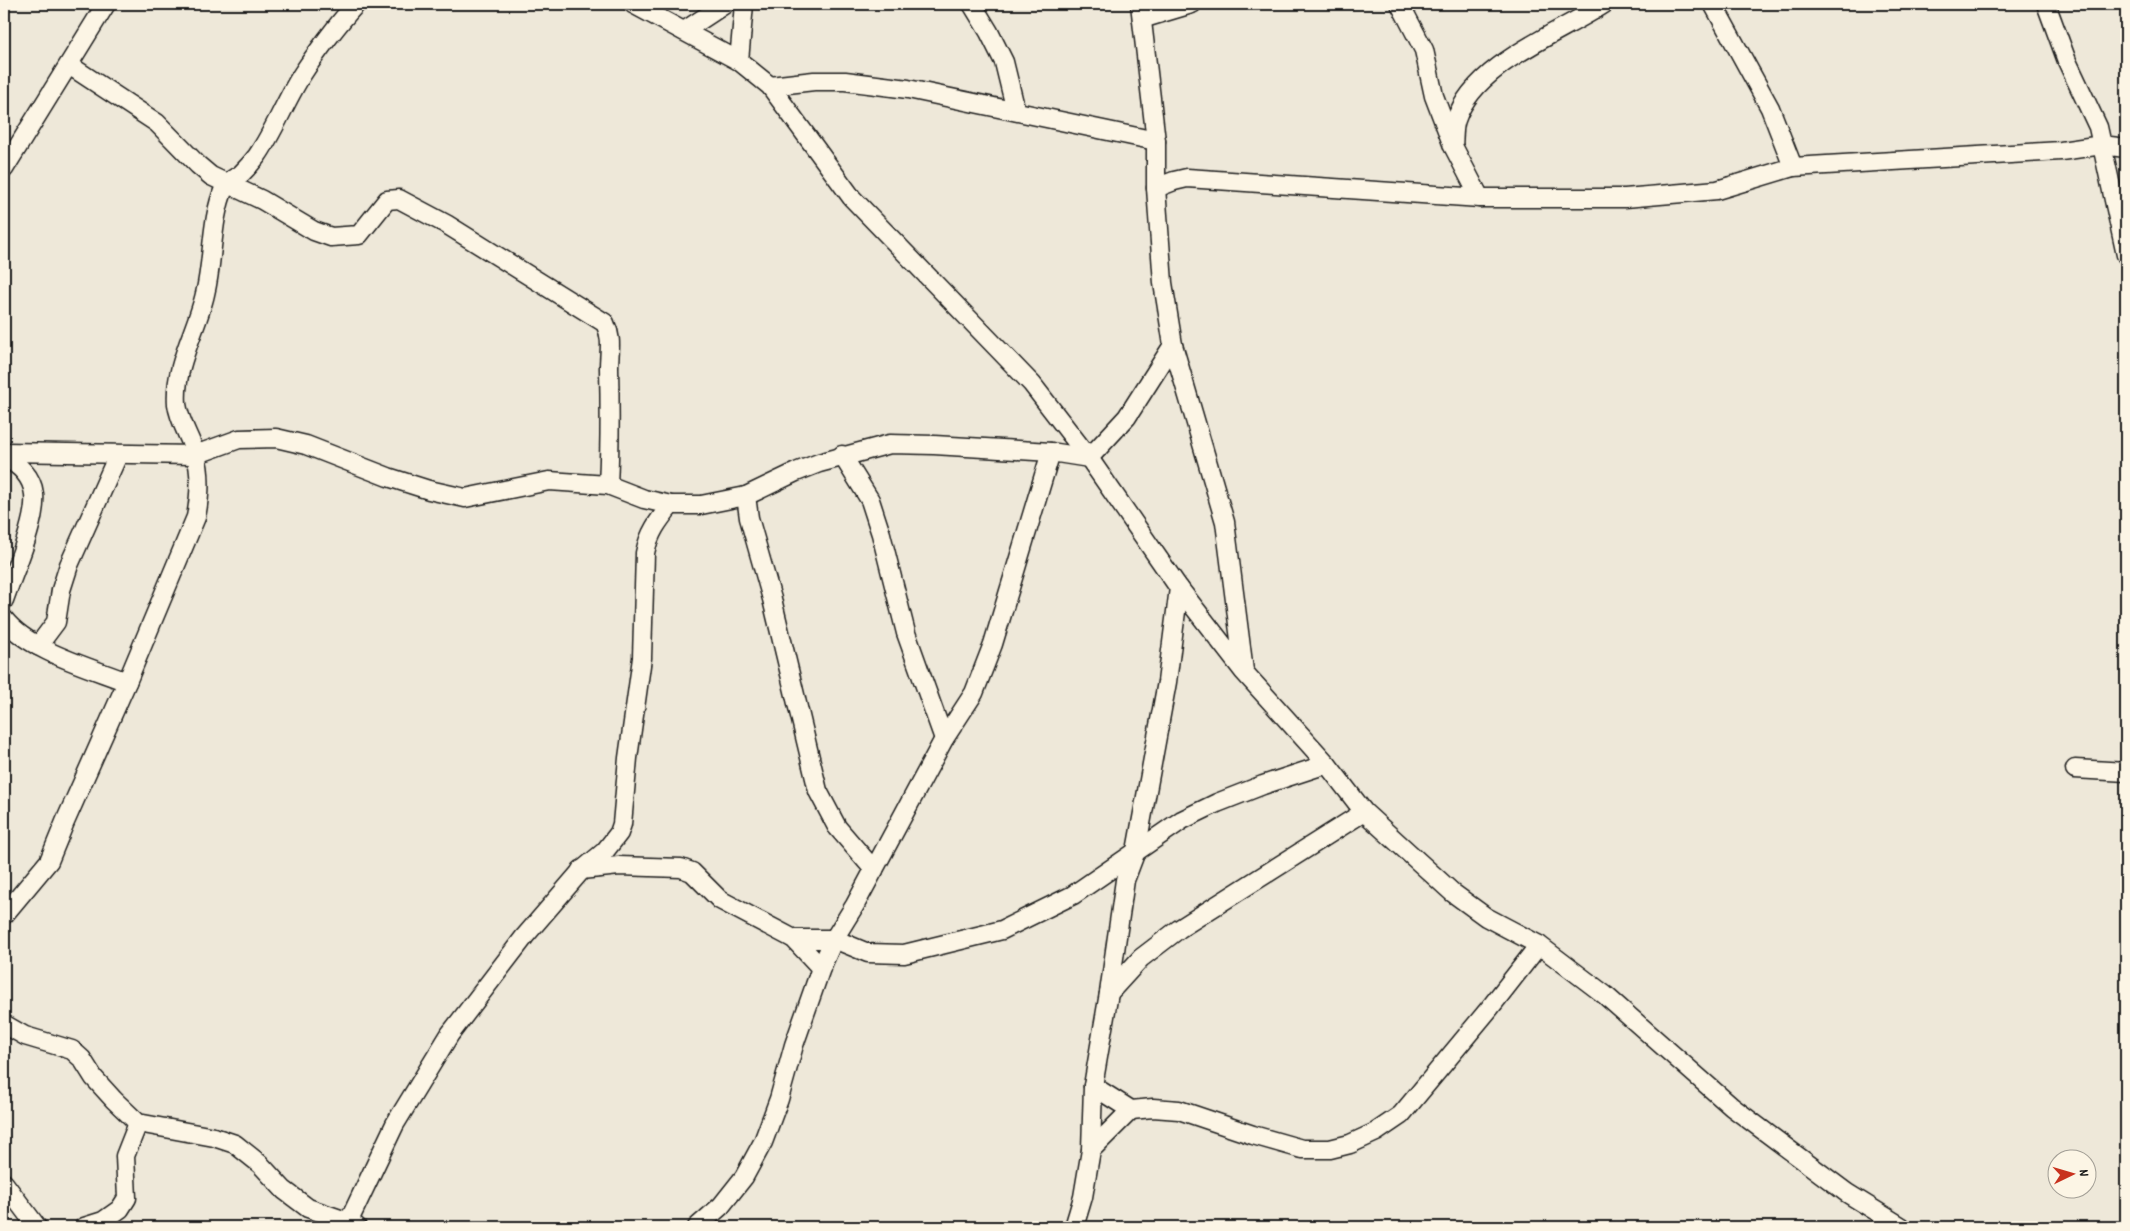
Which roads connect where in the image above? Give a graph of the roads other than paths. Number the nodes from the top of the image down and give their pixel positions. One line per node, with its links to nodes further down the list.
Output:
1 (106, 4): 15 (street)
2 (356, 4): 24 (street)
3 (633, 4): 13 (street)
4 (726, 4): 13 (street)
5 (744, 4): 14 (street)
6 (972, 4): 17 (street)
7 (1192, 4): 12 (street)
8 (1400, 4): 20 (street)
9 (1604, 4): 20 (street)
10 (1713, 4): 22 (street)
11 (2046, 4): 19 (street)
12 (1139, 9): 18 (street)
13 (684, 31): 14 (street)
14 (739, 61): 16 (street)
15 (69, 65): 23 (street); 24 (street)
16 (770, 86): 17 (street); 35 (street)
17 (1016, 111): 18 (street)
18 (1156, 141): 25 (street)
19 (2102, 145): 21 (street); 22 (street); 27 (street)
20 (1453, 146): 26 (street)
21 (2126, 148)
22 (1793, 167): 26 (street)
23 (4, 169)
24 (226, 184): 32 (street); 36 (street)
25 (1156, 188): 26 (street); 28 (street)
26 (1480, 198)
27 (2126, 255)
28 (1173, 345): 35 (street); 43 (street)
29 (4, 452): 31 (street)
30 (1051, 452): 33 (street); 35 (street); 45 (street)
31 (118, 455): 32 (street); 42 (street)
32 (196, 455): 36 (street); 44 (street)
33 (842, 455): 37 (street); 45 (street)
34 (4, 457): 40 (street)
35 (1089, 458): 39 (street)
36 (608, 485): 38 (street)
37 (746, 496): 38 (street); 52 (street)
38 (671, 505): 51 (street)
39 (1180, 588): 43 (street); 50 (street)
40 (4, 600)
41 (4, 619): 42 (street)
42 (38, 646): 44 (street)
43 (1244, 672): 46 (street)
44 (127, 682): 53 (street)
45 (944, 739): 52 (street)
46 (1326, 764): 49 (street); 50 (street)
47 (2074, 769): 48 (street)
48 (2126, 772)
49 (1364, 812): 56 (street); 58 (street)
50 (1136, 851): 55 (street); 58 (street)
51 (581, 870): 54 (street); 65 (street)
52 (874, 870): 55 (street)
53 (4, 915)
54 (794, 939): 55 (street); 57 (street)
55 (834, 939): 57 (street)
56 (1539, 945): 61 (street); 70 (street)
57 (821, 968): 68 (street)
58 (1110, 993): 60 (street)
59 (4, 1024): 62 (street)
60 (1092, 1086): 61 (street); 63 (street)
61 (1132, 1110): 63 (street)
62 (138, 1123): 65 (street); 67 (street)
63 (1091, 1150): 69 (street)
64 (4, 1183): 66 (street)
65 (350, 1225)
66 (37, 1227)
67 (84, 1227)
68 (697, 1227)
69 (1074, 1227)
70 (1902, 1227)

